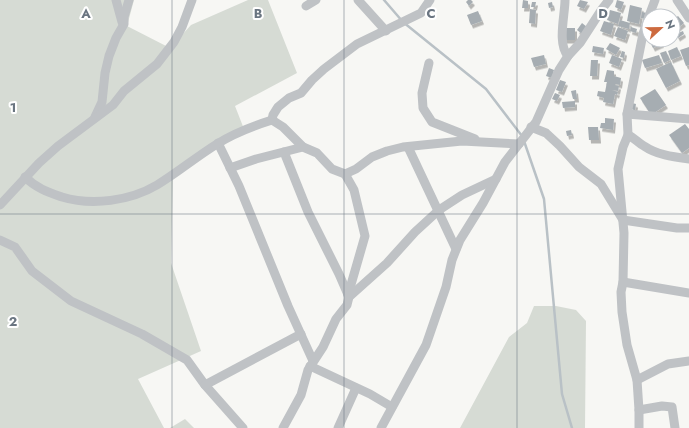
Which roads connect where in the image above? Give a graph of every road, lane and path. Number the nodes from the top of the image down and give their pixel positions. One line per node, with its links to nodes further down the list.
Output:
1 (116, 0): 12 (street)
2 (129, 0): 12 (street)
3 (192, 0): 18 (street)
4 (316, 0): 10 (street)
5 (358, 0): 13 (street)
6 (430, 0): 13 (street)
7 (565, 0): 15 (street)
8 (609, 0): 15 (street)
9 (677, 0): 11 (street)
10 (306, 6)
11 (689, 18)
12 (124, 24): 18 (street)
13 (386, 31): 20 (street)
14 (641, 44): 17 (street)
15 (568, 56): 21 (street)
16 (429, 63): 23 (street)
17 (627, 114): 19 (street); 22 (street)
18 (95, 118): 32 (street)
19 (689, 119)
20 (272, 120): 24 (street); 26 (street)
21 (531, 127): 25 (street); 36 (street)
22 (628, 135): 29 (street); 36 (street)
23 (484, 142): 25 (street); 27 (street)
24 (218, 143): 30 (street); 32 (street)
25 (519, 144): 33 (street)
26 (303, 147): 28 (street); 31 (street)
27 (408, 147): 31 (street); 35 (street)
28 (284, 152): 30 (street); 42 (street)
29 (689, 159)
30 (230, 168): 43 (street)
31 (345, 174): 42 (street)
32 (25, 177): 34 (street)
33 (496, 179): 35 (street); 39 (street)
34 (0, 205)
35 (439, 210): 39 (street); 42 (street)
36 (623, 220): 37 (street); 40 (street)
37 (689, 228)
38 (0, 240): 47 (street)
39 (456, 249): 49 (street)
40 (623, 282): 41 (street); 46 (street)
41 (689, 293)
42 (348, 296): 45 (street)
43 (301, 334): 45 (street); 47 (street)
44 (689, 361): 46 (street)
45 (312, 364): 48 (street); 52 (street)
46 (637, 380): 50 (street)
47 (205, 385): 51 (street)
48 (356, 388): 49 (street); 53 (street)
49 (392, 407): 54 (street)
50 (639, 410): 55 (street); 56 (street)
51 (243, 428)
52 (283, 428)
53 (338, 428)
54 (381, 428)
55 (639, 428)
56 (675, 428)

